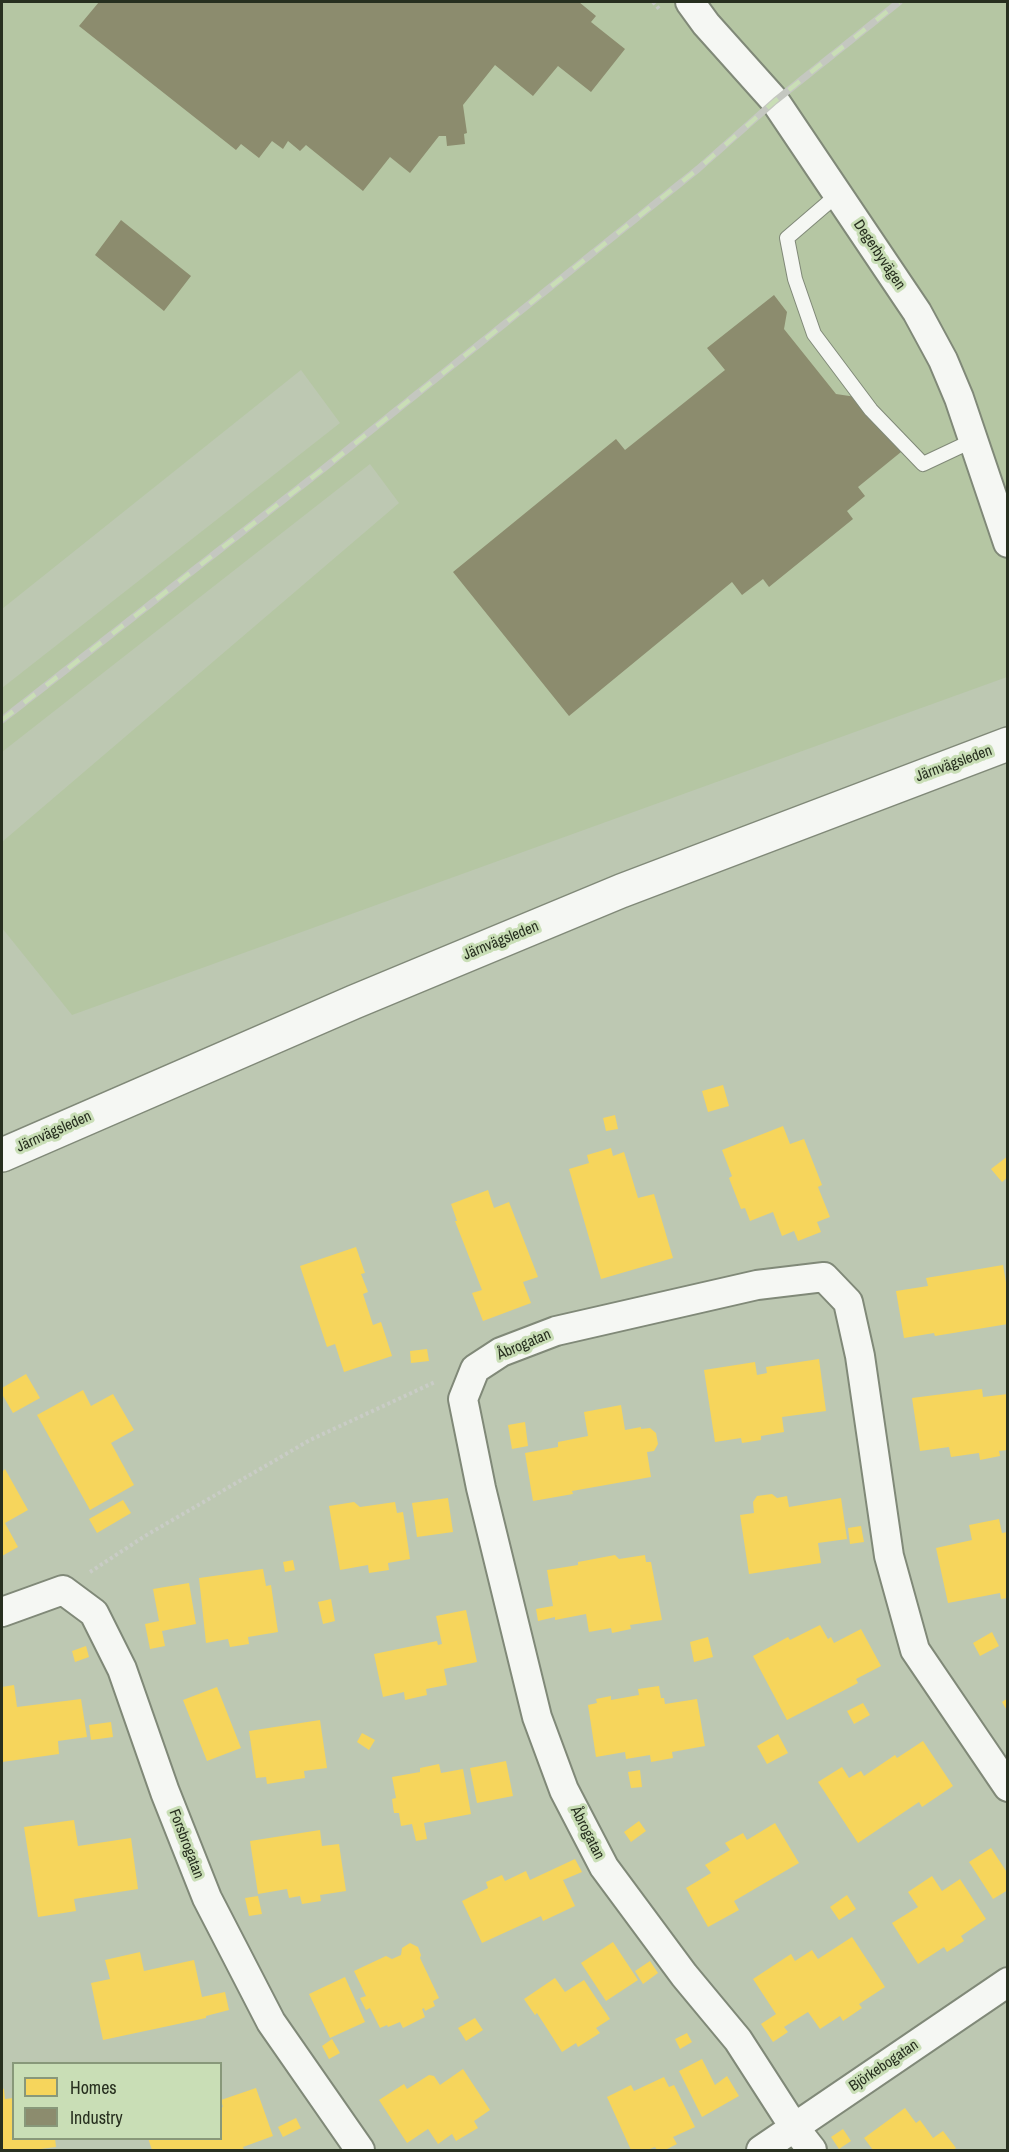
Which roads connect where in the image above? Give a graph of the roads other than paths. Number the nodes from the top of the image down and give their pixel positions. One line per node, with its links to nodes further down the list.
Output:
1 (690, 2): 2 (street, Degerbyvägen)
2 (837, 195): 3 (street, Degerbyvägen); 3 (lane)
3 (974, 440): 4 (street, Degerbyvägen)
4 (1008, 543)
5 (1008, 744): 6 (main road, Järnvägsleden)
6 (2, 1155)
7 (2, 1612): 11 (street, Forsbrogatan)
8 (1008, 1787): 10 (street, Åbrogatan)
9 (1008, 1982): 10 (street, Björkebogatan)
10 (794, 2127): 12 (street, Björkebogatan); 13 (street, Åbrogatan)
11 (360, 2151)
12 (761, 2151)
13 (812, 2151)

